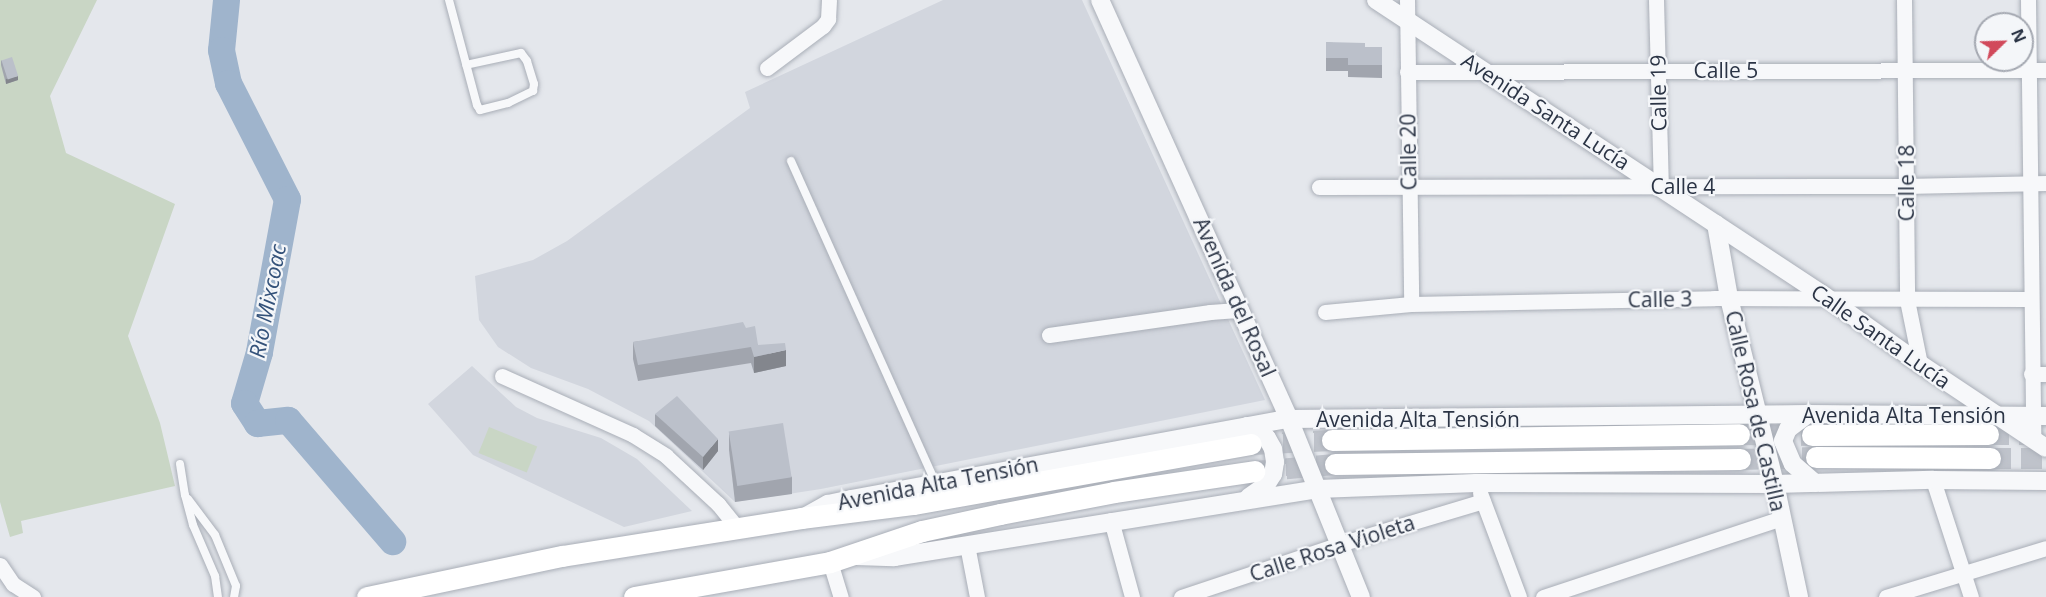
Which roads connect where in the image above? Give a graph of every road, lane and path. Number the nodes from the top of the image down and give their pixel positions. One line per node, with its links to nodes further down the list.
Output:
1 (449, 0): 9 (lane)
2 (830, 0): 10 (street)
3 (1100, 0): 30 (street, Avenida del Rosal)
4 (1376, 0): 8 (street, Avenida Santa Lucía)
5 (1407, 0): 8 (street, Calle 20)
6 (1656, 0): 12 (street, Calle 19)
7 (1904, 0): 11 (street, Calle 18)
8 (1406, 21): 14 (street, Calle 20); 16 (street, Avenida Santa Lucía)
9 (466, 65): 9 (lane)
10 (767, 68)
11 (1905, 69): 12 (street, Calle 5); 13 (street, Calle 5); 21 (street, Calle 18)
12 (1657, 70): 16 (street, Calle 5); 23 (street, Calle 19)
13 (1974, 70)
14 (1407, 72): 16 (street, Calle 5); 20 (street, Calle 20)
15 (2029, 72): 18 (street)
16 (1490, 73): 23 (street, Avenida Santa Lucía)
17 (791, 161): 54 (lane)
18 (2029, 182): 19 (street, Calle 4); 21 (street, Calle 4); 27 (street)
19 (2046, 183)
20 (1408, 185): 22 (street, Calle 4); 23 (street, Calle 4); 29 (street, Calle 20)
21 (1905, 186): 23 (street, Calle 4); 28 (street, Calle 18)
22 (1319, 187)
23 (1661, 187): 24 (street, Avenida Santa Lucía)
24 (1716, 224): 25 (street, Calle Santa Lucía); 26 (street, Calle Rosa de Castilla)
25 (1826, 297): 26 (street, Calle 3); 28 (street, Calle 3); 33 (street, Calle Santa Lucía)
26 (1729, 298): 29 (street, Calle 3); 36 (street, Calle Rosa de Castilla)
27 (2030, 299): 28 (street, Calle 3); 34 (street)
28 (1907, 300): 33 (street, Calle 18)
29 (1411, 304): 31 (street, Calle 3)
30 (1241, 310): 32 (street); 39 (street, Avenida del Rosal)
31 (1325, 312)
32 (1049, 335)
33 (1920, 364): 37 (street, Calle Santa Lucía)
34 (2038, 374): 38 (street)
35 (502, 376): 65 (street)
36 (1758, 415): 39 (street, Avenida Alta Tensión); 40 (street, Avenida Alta Tensión); 57 (street, Calle Rosa de Castilla)
37 (2001, 416): 38 (street, Avenida Alta Tensión); 40 (street, Avenida Alta Tensión); 45 (street, Calle Santa Lucía)
38 (2039, 416): 45 (street)
39 (1289, 419): 43 (street, Avenida Alta Tensión); 58 (street, Avenida del Rosal)
40 (1810, 424): 42 (main road, Avenida Alta Tensión); 56 (street)
41 (1739, 434): 44 (main road, Avenida Alta Tensión)
42 (1988, 434)
43 (1249, 435): 54 (street, Avenida Alta Tensión); 60 (street); 62 (main road, Avenida Alta Tensión)
44 (1332, 440)
45 (2040, 444)
46 (1816, 457): 47 (main road, Avenida Alta Tensión)
47 (1990, 458)
48 (1740, 459): 50 (main road, Avenida Alta Tensión)
49 (180, 464): 59 (lane)
50 (1335, 464)
51 (1254, 471): 69 (main road, Avenida Alta Tensión)
52 (1934, 480): 53 (street, Avenida Alta Tensión); 56 (street, Avenida Alta Tensión); 72 (street)
53 (2046, 481)
54 (936, 483): 62 (street, Avenida Alta Tensión)
55 (1476, 483): 57 (street, Avenida Alta Tensión); 58 (street, Avenida Alta Tensión); 61 (street)
56 (1815, 483): 57 (street, Avenida Alta Tensión)
57 (1775, 484): 63 (street, Calle Rosa de Castilla)
58 (1318, 489): 60 (street, Avenida Alta Tensión); 66 (street, Avenida del Rosal)
59 (185, 495): 74 (lane); 75 (lane)
60 (1245, 499): 64 (street, Avenida Alta Tensión)
61 (1483, 501): 66 (street, Calle Rosa Violeta); 83 (street)
62 (801, 518): 65 (main road, Avenida Alta Tensión)
63 (1782, 518): 84 (street); 85 (street, Calle Rosa de Castilla)
64 (1110, 520): 67 (street, Avenida Alta Tensión); 80 (street)
65 (738, 529): 76 (main road, Avenida Alta Tensión)
66 (1340, 544): 81 (street, Calle Rosa Violeta); 82 (street, Avenida del Rosal)
67 (967, 545): 69 (street, Avenida Alta Tensión); 79 (street)
68 (2046, 548): 72 (street)
69 (851, 556): 70 (main road, Avenida Alta Tensión)
70 (830, 562): 77 (main road, Avenida Alta Tensión); 78 (street)
71 (0, 565): 73 (street)
72 (1964, 574): 86 (street); 87 (street)
73 (33, 597)
74 (218, 597)
75 (234, 597)
76 (367, 597)
77 (634, 597)
78 (841, 597)
79 (977, 597)
80 (1132, 597)
81 (1181, 597)
82 (1361, 597)
83 (1519, 597)
84 (1543, 597)
85 (1799, 597)
86 (1886, 597)
87 (1971, 597)

